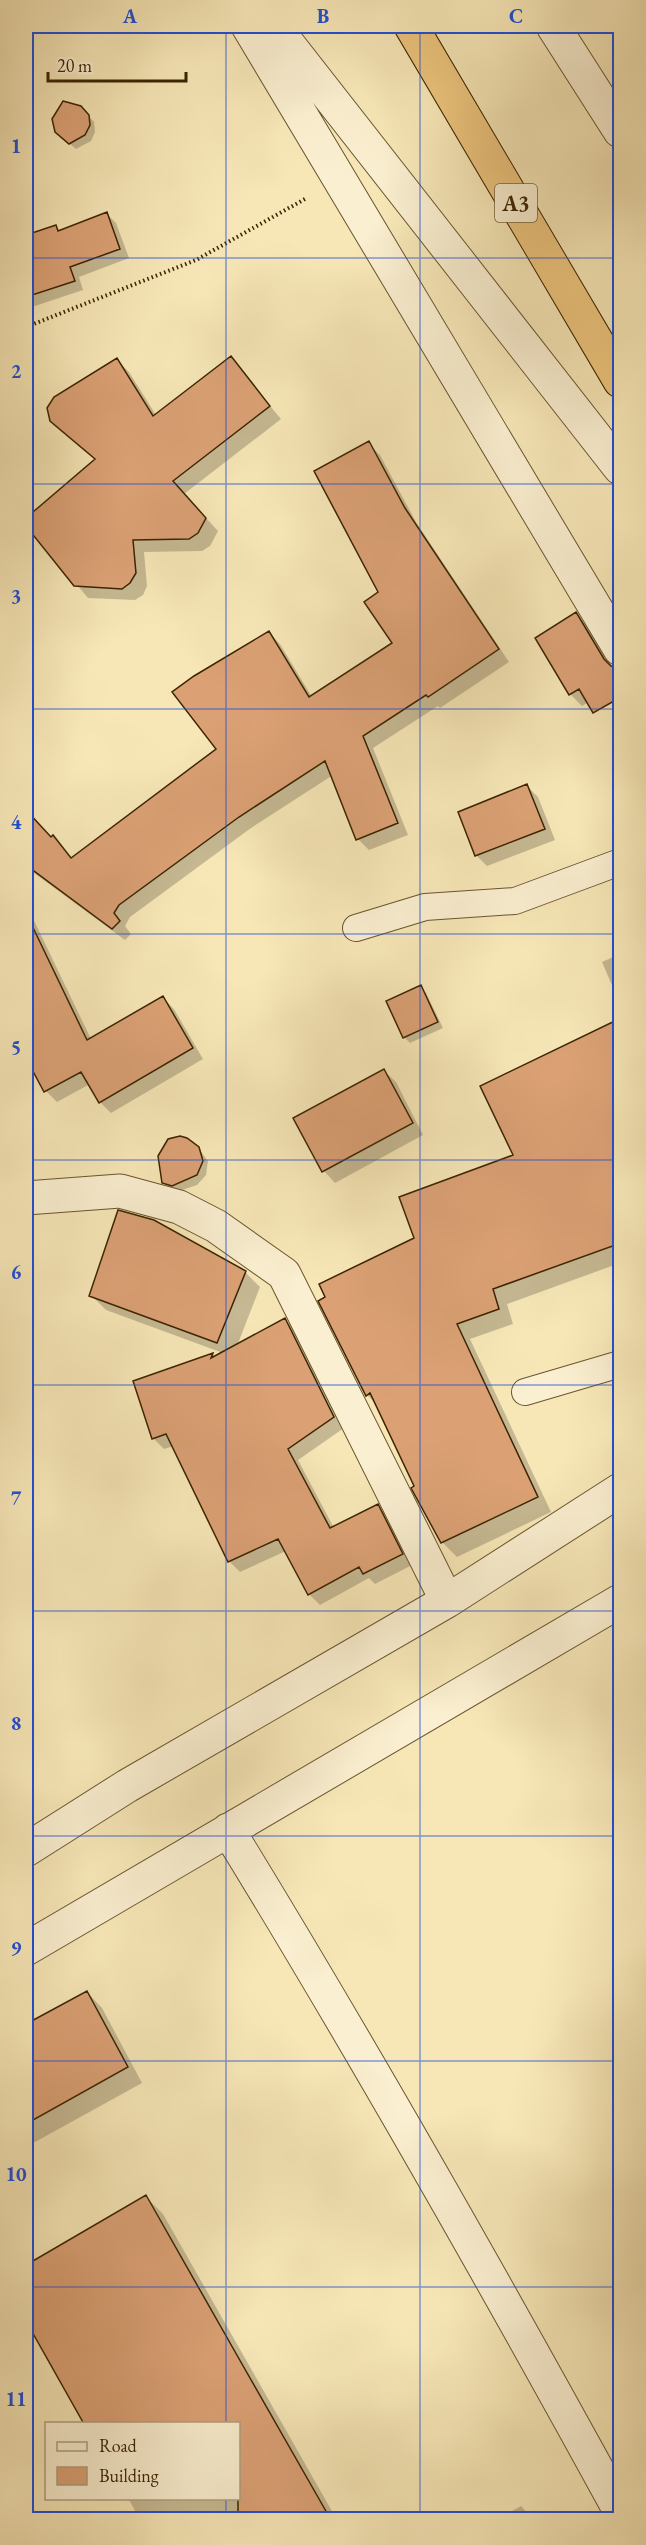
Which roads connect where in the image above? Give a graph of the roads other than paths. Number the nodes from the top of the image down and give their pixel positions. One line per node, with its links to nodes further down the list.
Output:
1 (248, 26): 8 (street)
2 (274, 26): 7 (street)
3 (411, 26): 6 (highway, A3)
4 (553, 26): 5 (street)
5 (621, 131)
6 (621, 381)
7 (621, 468)
8 (621, 649)
9 (621, 862): 10 (lane)
10 (356, 928)
11 (26, 1198): 15 (street)
12 (621, 1364): 13 (lane)
13 (525, 1392)
14 (621, 1490): 15 (street)
15 (447, 1601): 18 (street)
16 (621, 1601): 17 (street)
17 (228, 1830): 19 (street); 20 (street)
18 (26, 1850)
19 (26, 1949)
20 (621, 2511)

